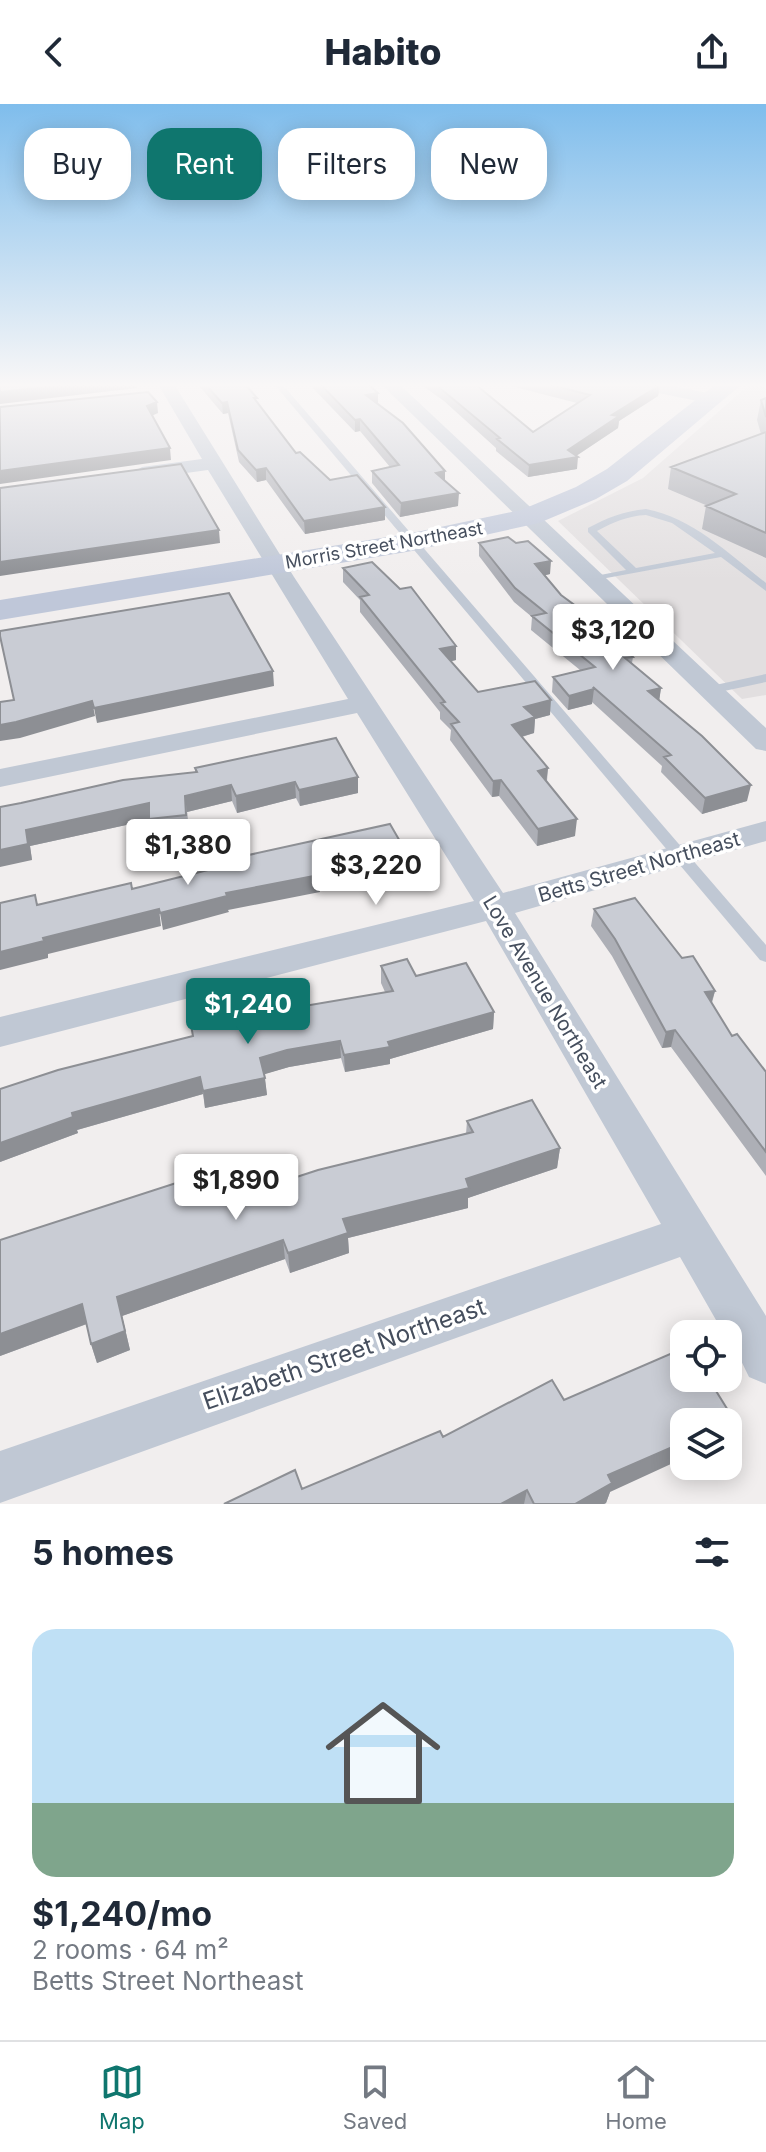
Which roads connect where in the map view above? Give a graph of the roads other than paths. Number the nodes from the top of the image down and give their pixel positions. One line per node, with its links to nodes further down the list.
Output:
1 (205, 449): 5 (street, Love Avenue Northeast)
2 (333, 449): 8 (lane)
3 (458, 449): 7 (street)
4 (649, 449): 7 (street, Morris Street Northeast)
5 (215, 463): 6 (street); 10 (street, Love Avenue Northeast)
6 (120, 476)
7 (529, 517): 8 (street, Morris Street Northeast); 12 (street)
8 (412, 542): 10 (street, Morris Street Northeast); 21 (lane)
9 (723, 554): 11 (lane); 11 (lane); 13 (lane)
10 (275, 564): 14 (street, Morris Street Northeast); 17 (street, Love Avenue Northeast)
11 (633, 571): 12 (lane)
12 (594, 579): 16 (street)
13 (766, 588)
14 (0, 610)
15 (766, 678): 16 (lane)
16 (710, 690): 18 (street)
17 (364, 704): 19 (street); 22 (street, Love Avenue Northeast)
18 (766, 743)
19 (0, 778)
20 (766, 831): 21 (street, Betts Street Northeast)
21 (682, 856): 22 (street, Betts Street Northeast); 23 (lane)
22 (495, 907): 24 (street, Betts Street Northeast); 25 (street, Love Avenue Northeast)
23 (766, 956)
24 (0, 1032)
25 (689, 1234): 26 (street, Love Avenue Northeast); 27 (street, Elizabeth Street Northeast)
26 (766, 1360)
27 (0, 1477)

